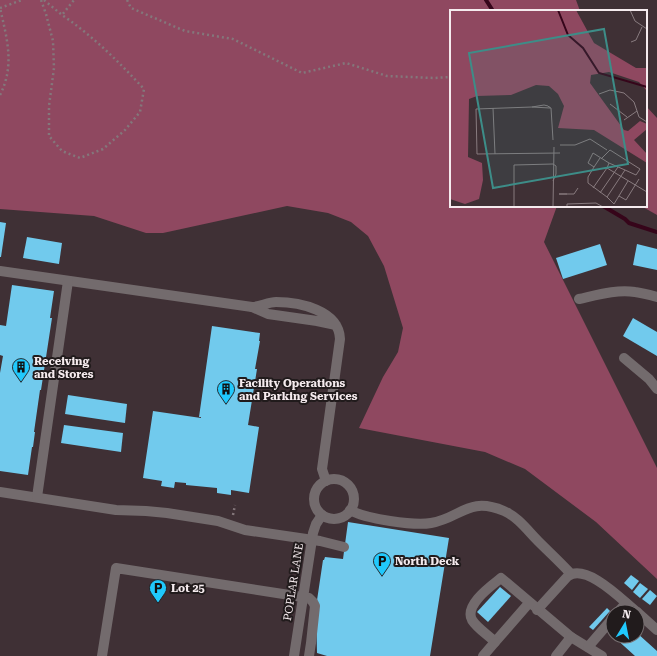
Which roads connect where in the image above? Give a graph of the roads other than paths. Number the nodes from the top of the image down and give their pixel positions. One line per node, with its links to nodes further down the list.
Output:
1 (0, 271): 2 (street)
2 (68, 281): 7 (street); 9 (street)
3 (657, 297): 4 (street)
4 (579, 299)
5 (624, 358): 6 (street)
6 (657, 389)
7 (326, 481): 10 (street); 11 (street)
8 (0, 492): 9 (street)
9 (37, 498): 12 (street)
10 (350, 510): 11 (street); 14 (street)
11 (322, 514): 12 (street, POPLAR LANE)
12 (312, 540): 13 (street); 15 (street, POPLAR LANE)
13 (344, 547)
14 (571, 574): 16 (street); 17 (street)
15 (303, 597): 24 (street); 25 (street, POPLAR LANE); 26 (street)
16 (626, 603)
17 (533, 606): 21 (street); 22 (street); 22 (street)
18 (645, 619): 20 (street)
19 (605, 627): 23 (street)
20 (657, 630)
21 (571, 637): 23 (street); 28 (street)
22 (495, 642): 27 (street)
23 (588, 647): 29 (street)
24 (102, 656)
25 (294, 656)
26 (309, 656)
27 (483, 656)
28 (556, 656)
29 (602, 656)

